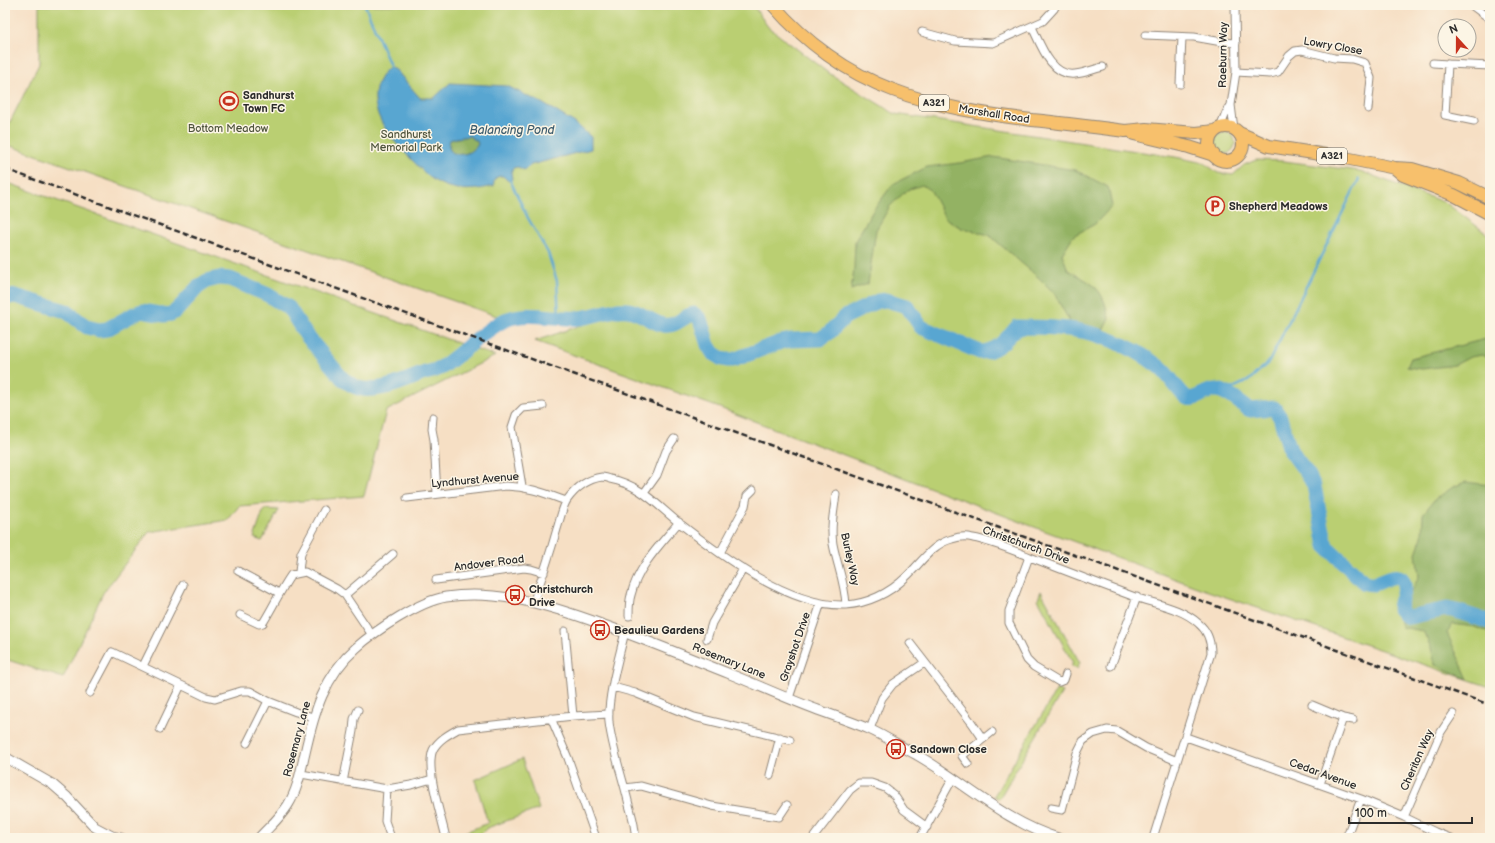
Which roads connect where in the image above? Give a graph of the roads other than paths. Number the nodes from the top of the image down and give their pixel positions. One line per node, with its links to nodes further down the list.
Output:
1 (773, 5): 21 (main road, Marshall Road / A321)
2 (1056, 5): 6 (street)
3 (1235, 5): 10 (street, Raeburn Way)
4 (1471, 5): 5 (street)
5 (1490, 19)
6 (1032, 27): 7 (street); 14 (street)
7 (922, 32)
8 (1144, 35): 9 (street)
9 (1182, 37): 10 (street); 16 (street)
10 (1236, 43): 15 (street, Raeburn Way)
11 (1433, 63): 12 (street)
12 (1448, 64): 13 (street); 19 (street)
13 (1490, 66)
14 (1103, 67)
15 (1236, 72): 17 (street, Raeburn Way); 18 (street, Lowry Close)
16 (1180, 84)
17 (1231, 105): 20 (street, Raeburn Way); 22 (street, Raeburn Way)
18 (1368, 109)
19 (1474, 121)
20 (1217, 129): 21 (main road, Marshall Road / A321); 22 (main road, A321); 25 (main road)
21 (1125, 131): 25 (main road, Marshall Road / A321)
22 (1237, 131): 23 (main road, A321); 24 (main road)
23 (1269, 146): 24 (main road, A321); 26 (main road, A321)
24 (1239, 154): 25 (main road, A321)
25 (1214, 155)
26 (1395, 168): 27 (main road, A321); 28 (main road, A321)
27 (1489, 198)
28 (1490, 214)
29 (543, 406): 32 (street)
30 (433, 417): 35 (street)
31 (674, 439): 34 (street)
32 (522, 486): 35 (street, Lyndhurst Avenue); 38 (street, Lyndhurst Avenue)
33 (753, 490): 41 (street)
34 (644, 493): 38 (street, Christchurch Drive); 40 (street, Christchurch Drive)
35 (437, 494): 37 (street, Lyndhurst Avenue)
36 (836, 494): 55 (street, Burley Way)
37 (407, 498)
38 (566, 501): 47 (street, Christchurch Drive)
39 (324, 510): 46 (street)
40 (679, 522): 41 (street, Christchurch Drive); 57 (street)
41 (720, 553): 44 (street, Christchurch Drive)
42 (393, 554): 51 (street)
43 (1029, 557): 52 (street, Christchurch Drive); 55 (street, Christchurch Drive); 66 (street)
44 (744, 569): 54 (street, Christchurch Drive); 61 (street)
45 (238, 571): 50 (street)
46 (299, 572): 50 (street); 51 (street)
47 (544, 572): 48 (street, Andover Road); 53 (street, Christchurch Drive)
48 (436, 580)
49 (183, 585): 64 (street)
50 (279, 592): 56 (street)
51 (345, 595): 60 (street)
52 (1137, 598): 65 (street); 85 (street, Christchurch Drive)
53 (534, 603): 59 (street, Rosemary Lane); 60 (street, Rosemary Lane)
54 (821, 603): 55 (street, Christchurch Drive); 70 (street, Grayshot Drive)
55 (846, 605)
56 (240, 615)
57 (629, 616)
58 (565, 631): 76 (street)
59 (625, 632): 68 (street); 70 (street, Rosemary Lane)
60 (372, 635): 77 (street, Rosemary Lane)
61 (708, 639)
62 (910, 643): 63 (street)
63 (924, 663): 82 (street); 86 (street)
64 (143, 666): 67 (street); 69 (street)
65 (1111, 666)
66 (1066, 674)
67 (181, 685): 71 (street); 81 (street)
68 (613, 687): 74 (street); 84 (street)
69 (90, 693)
70 (789, 698): 82 (street, Rosemary Lane)
71 (268, 701): 77 (street); 88 (street)
72 (1312, 705): 79 (street)
73 (358, 710): 96 (street)
74 (608, 714): 76 (street); 99 (street)
75 (1453, 714): 103 (street, Cheriton Way)
76 (573, 716): 78 (street)
77 (313, 717): 92 (street, Rosemary Lane)
78 (551, 718): 95 (street); 110 (street)
79 (1343, 718): 80 (street); 97 (street)
80 (1353, 720)
81 (160, 730)
82 (870, 730): 94 (street, Rosemary Lane)
83 (992, 732): 86 (street)
84 (780, 737): 87 (street); 93 (street)
85 (1186, 737): 90 (street, Christchurch Drive); 97 (street, Cedar Avenue)
86 (983, 739): 91 (street)
87 (790, 740)
88 (247, 743)
89 (5, 757): 106 (street)
90 (1177, 761): 102 (street); 115 (street, Christchurch Drive)
91 (968, 764)
92 (301, 774): 96 (street); 107 (street, Rosemary Lane)
93 (770, 775)
94 (953, 778): 104 (street); 105 (street, Rosemary Lane)
95 (432, 779): 98 (street); 109 (street)
96 (343, 782): 98 (street)
97 (1320, 784): 100 (street, Cedar Avenue)
98 (387, 788): 108 (street)
99 (625, 788): 101 (street); 111 (street)
100 (1361, 799): 103 (street, Cedar Avenue); 116 (street)
101 (787, 805)
102 (1052, 808)
103 (1404, 817): 117 (street, Cedar Avenue)
104 (926, 827): 112 (street); 113 (street)
105 (1045, 836): 114 (street, Rosemary Lane)
106 (121, 838)
107 (259, 838)
108 (391, 838)
109 (446, 838)
110 (596, 838)
111 (635, 838)
112 (813, 838)
113 (920, 838)
114 (1058, 838)
115 (1153, 838)
116 (1346, 838)
117 (1450, 838)

